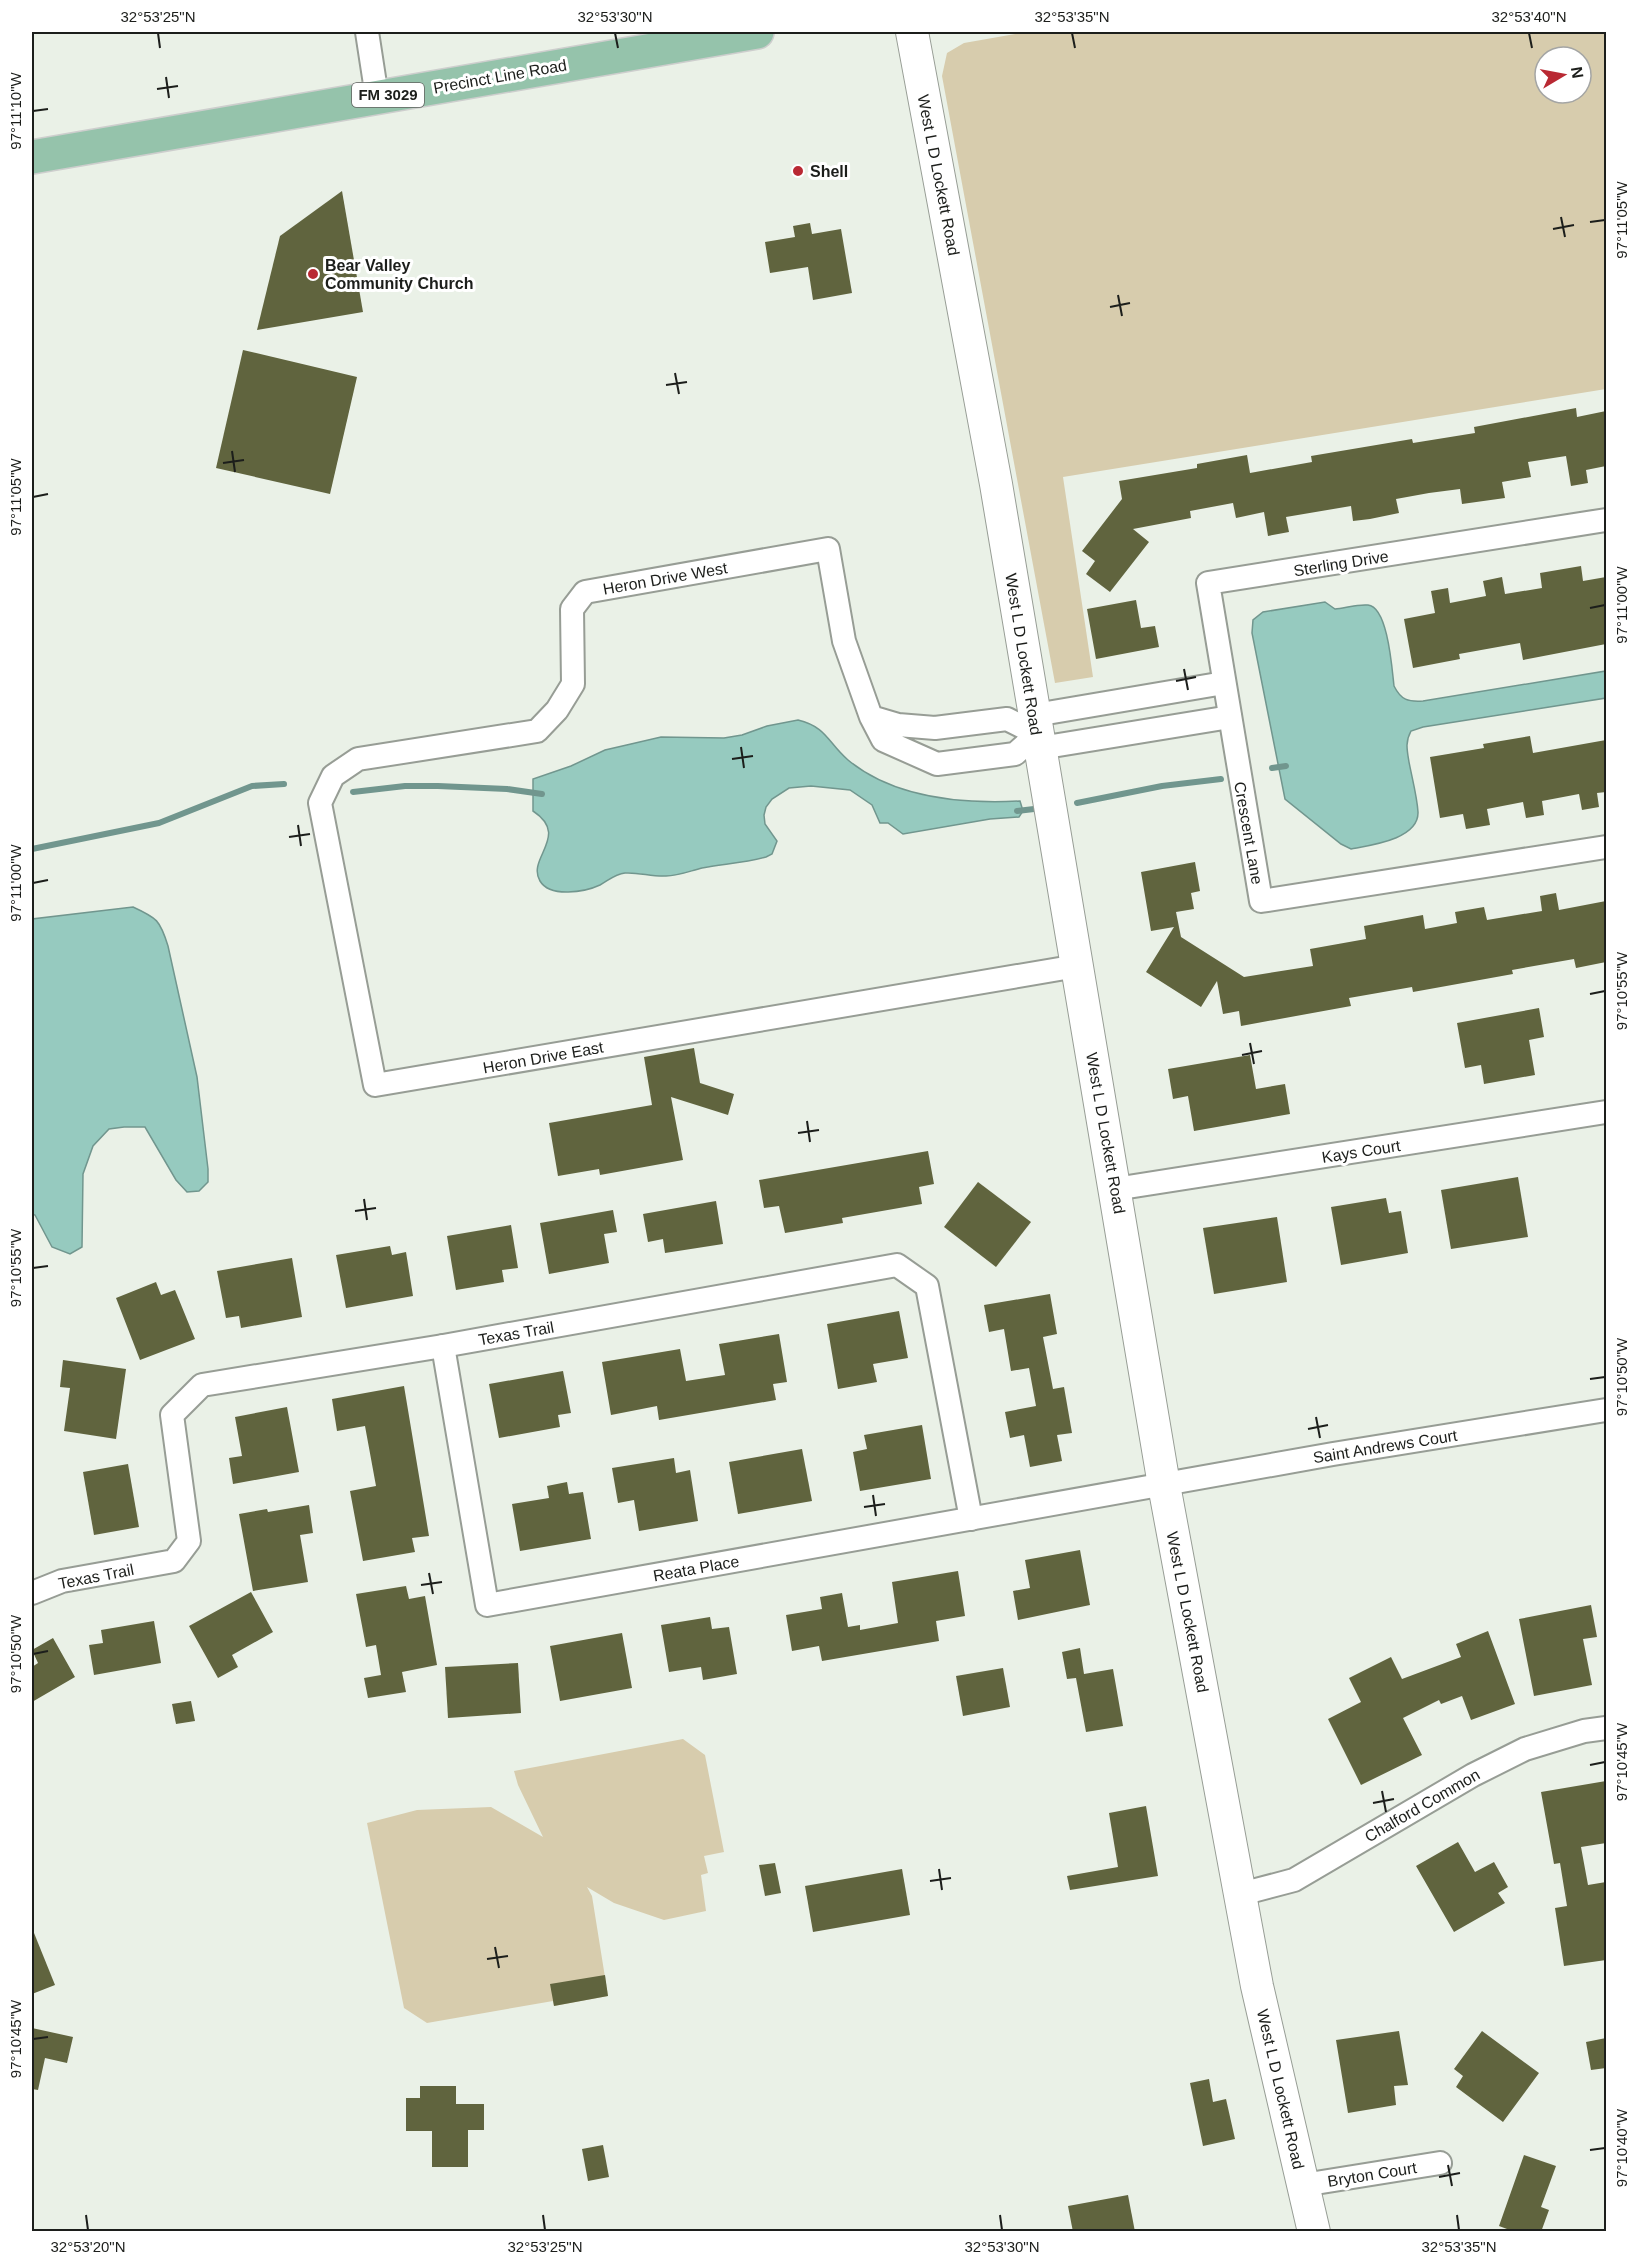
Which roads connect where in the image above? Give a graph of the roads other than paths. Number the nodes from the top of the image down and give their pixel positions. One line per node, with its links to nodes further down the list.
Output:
1 (367, 32): 4 (street)
2 (757, 32): 4 (main road, Precinct Line Road / FM 3029)
3 (912, 32): 10 (main road, West L D Lockett Road)
4 (377, 97): 5 (main road, Precinct Line Road / FM 3029)
5 (32, 157)
6 (1606, 520): 7 (street, Sterling Drive)
7 (1224, 683): 9 (street, Sterling Drive); 10 (street)
8 (871, 717): 10 (street); 10 (street, Heron Drive West); 11 (street, Heron Drive West)
9 (1230, 717): 10 (street); 12 (street, Crescent Lane)
10 (1037, 732): 13 (main road, West L D Lockett Road)
11 (333, 776): 13 (street, Heron Drive East)
12 (1606, 847)
13 (1077, 966): 15 (main road, West L D Lockett Road)
14 (1606, 1112): 15 (street, Kays Court)
15 (1115, 1189): 18 (main road, West L D Lockett Road)
16 (443, 1346): 19 (street, Texas Trail); 19 (street, Reata Place); 20 (street, Texas Trail)
17 (1606, 1410): 18 (street, Saint Andrews Court)
18 (1164, 1485): 19 (street, Reata Place); 22 (main road, West L D Lockett Road)
19 (971, 1519)
20 (32, 1593)
21 (1606, 1728): 22 (street, Chalford Common)
22 (1241, 1894): 24 (main road, West L D Lockett Road)
23 (1440, 2163): 24 (street, Bryton Court)
24 (1304, 2185): 25 (main road, West L D Lockett Road)
25 (1314, 2232)

